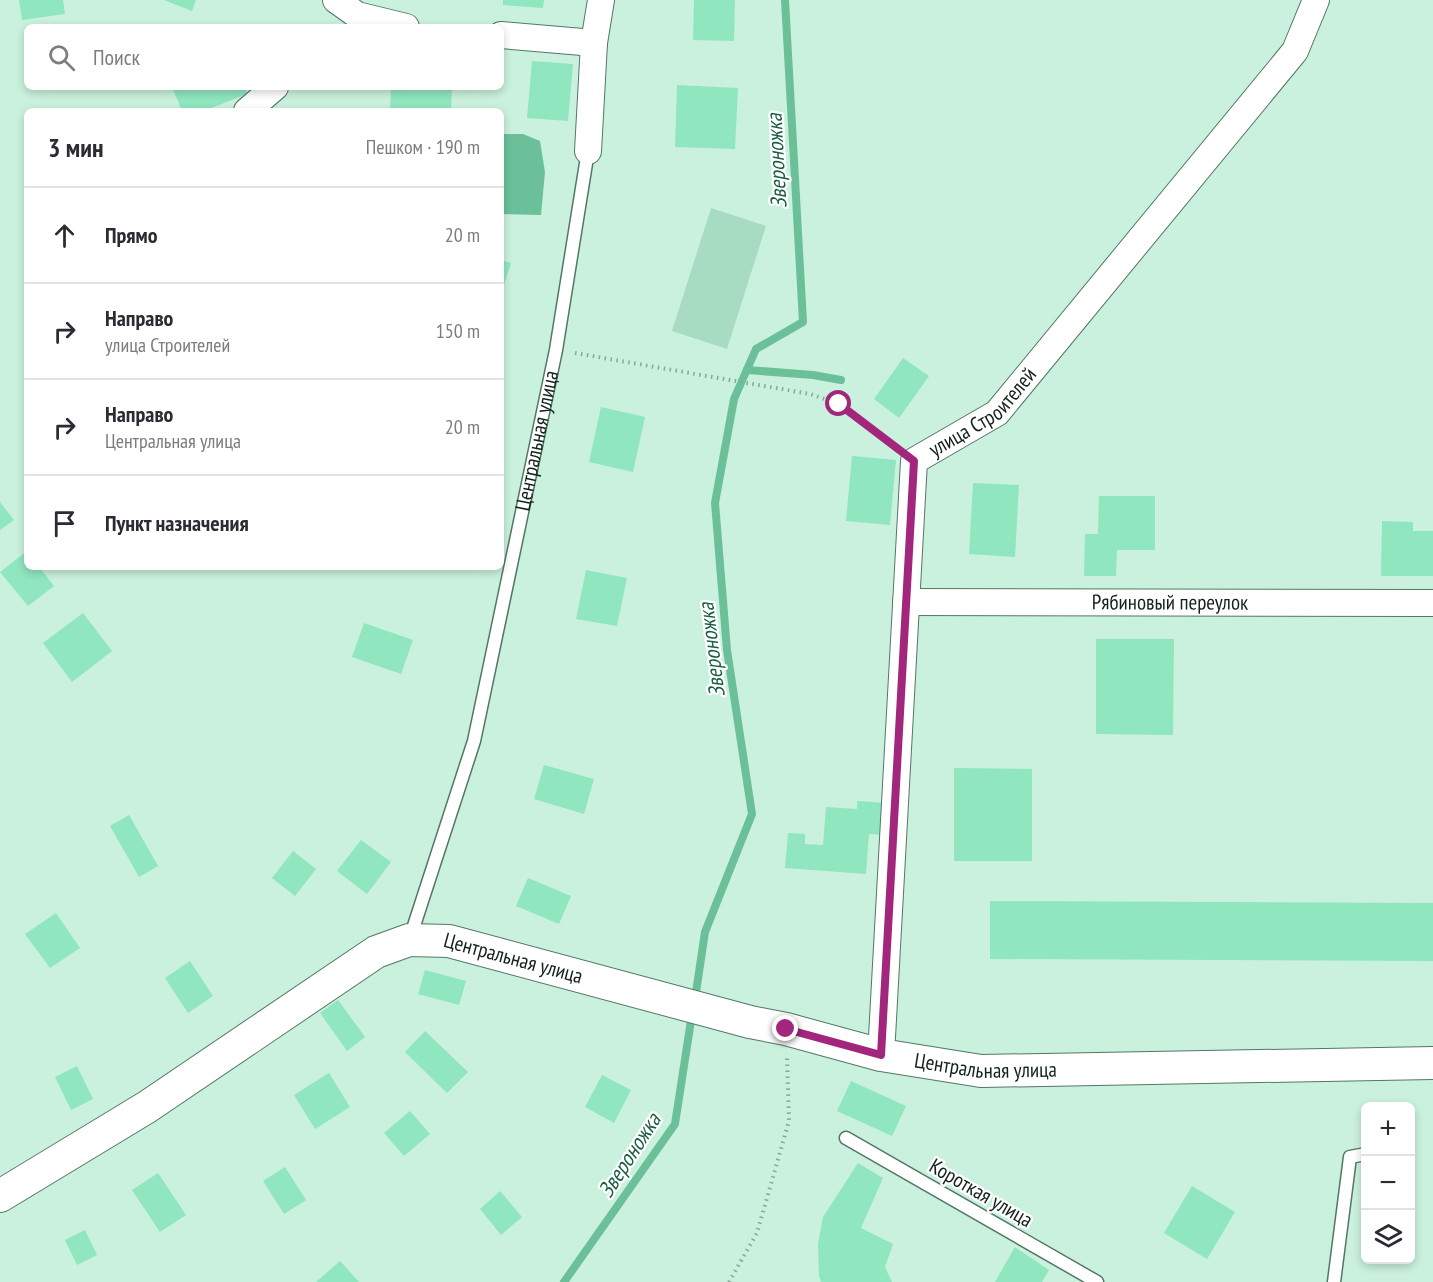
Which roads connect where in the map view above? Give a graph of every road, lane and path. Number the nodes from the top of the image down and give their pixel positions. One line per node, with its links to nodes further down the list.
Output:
1 (336, 0): 4 (street)
2 (601, 0): 7 (street, Центральная улица)
3 (1316, 0): 12 (street, улица Строителей)
4 (351, 21): 5 (street)
5 (378, 24)
6 (504, 35): 7 (street)
7 (594, 43): 10 (street, Центральная улица)
8 (272, 90): 9 (street)
9 (250, 108)
10 (588, 151): 11 (lane, Центральная улица)
11 (556, 350): 12 (path); 15 (lane, Центральная улица)
12 (914, 461): 13 (street, улица Строителей)
13 (906, 602): 14 (street, Рябиновый переулок); 17 (street, улица Строителей)
14 (1433, 603)
15 (410, 940): 16 (street, Центральная улица); 21 (street, Центральная улица)
16 (786, 1029): 17 (street, Центральная улица); 22 (path)
17 (881, 1055): 18 (street, Центральная улица)
18 (1433, 1063)
19 (846, 1138): 23 (lane, Короткая улица)
20 (1361, 1155): 24 (lane)
21 (0, 1196)
22 (729, 1282)
23 (1097, 1282)
24 (1334, 1282)

